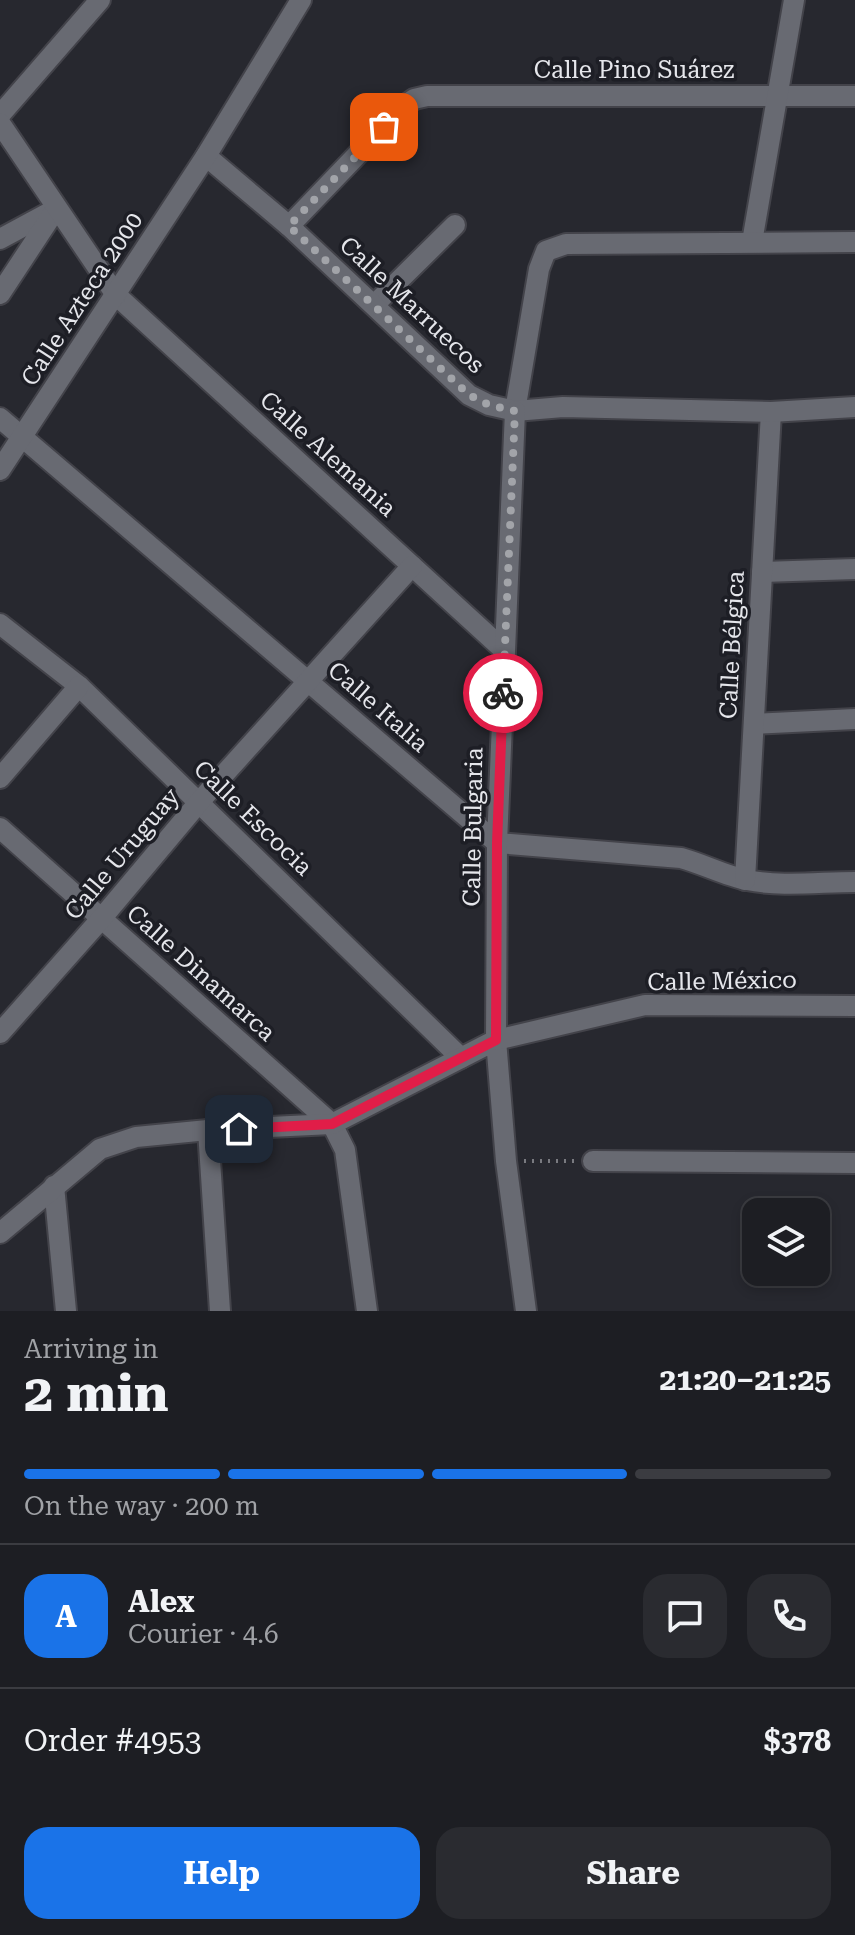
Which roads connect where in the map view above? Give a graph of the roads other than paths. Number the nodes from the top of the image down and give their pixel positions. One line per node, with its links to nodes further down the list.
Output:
1 (100, 0): 6 (street)
2 (301, 0): 8 (street, Calle Azteca 2000)
3 (794, 0): 4 (street)
4 (777, 96): 5 (street, Calle Pino Suárez); 11 (street, Calle Pino Suárez); 13 (street)
5 (855, 96)
6 (0, 115)
7 (0, 123): 9 (street, Calle Alemania)
8 (206, 156): 11 (street, Calle Marruecos); 16 (street, Calle Azteca 2000)
9 (56, 209): 12 (street); 15 (street); 16 (street, Calle Alemania)
10 (455, 225): 17 (street)
11 (289, 226): 17 (street, Calle Marruecos)
12 (0, 239)
13 (752, 242): 14 (street); 19 (street, Calle Bulgaria)
14 (855, 242)
15 (0, 294)
16 (116, 295): 22 (street, Calle Azteca 2000); 24 (street, Calle Alemania)
17 (374, 305): 19 (street, Calle Marruecos)
18 (855, 407): 20 (street, Calle Marruecos)
19 (515, 411): 20 (street, Calle Marruecos); 28 (street, Calle Bulgaria)
20 (771, 412): 26 (street, Calle Bélgica)
21 (0, 418): 22 (street, Calle Italia)
22 (23, 436): 23 (street, Calle Azteca 2000); 29 (street, Calle Italia)
23 (0, 470)
24 (412, 566): 28 (street, Calle Alemania); 29 (street, Calle Uruguay)
25 (855, 569): 26 (street)
26 (762, 572): 32 (street, Calle Bélgica)
27 (0, 624): 30 (street, Calle Escocia)
28 (505, 651): 36 (street, Calle Bulgaria)
29 (308, 681): 34 (street, Calle Uruguay); 36 (street, Calle Italia)
30 (79, 686): 33 (street); 34 (street, Calle Escocia)
31 (855, 719): 32 (street)
32 (754, 724): 37 (street, Calle Bélgica)
33 (0, 778)
34 (200, 801): 39 (street, Calle Uruguay); 43 (street, Calle Escocia)
35 (0, 828): 39 (street, Calle Dinamarca)
36 (497, 843): 37 (street); 42 (street, Calle Bulgaria)
37 (745, 880): 38 (street)
38 (855, 882)
39 (101, 919): 41 (street, Calle Uruguay); 44 (street, Calle Dinamarca)
40 (855, 1006): 42 (street, Calle México)
41 (0, 1033)
42 (496, 1040): 43 (street, Calle México); 53 (street, Calle Bulgaria)
43 (461, 1058): 44 (street, Calle México)
44 (332, 1124): 45 (street); 52 (street)
45 (208, 1130): 48 (street); 51 (street)
46 (593, 1161): 47 (street)
47 (855, 1163)
48 (54, 1186): 49 (street); 50 (street)
49 (0, 1233)
50 (66, 1311)
51 (220, 1311)
52 (367, 1311)
53 (526, 1311)

